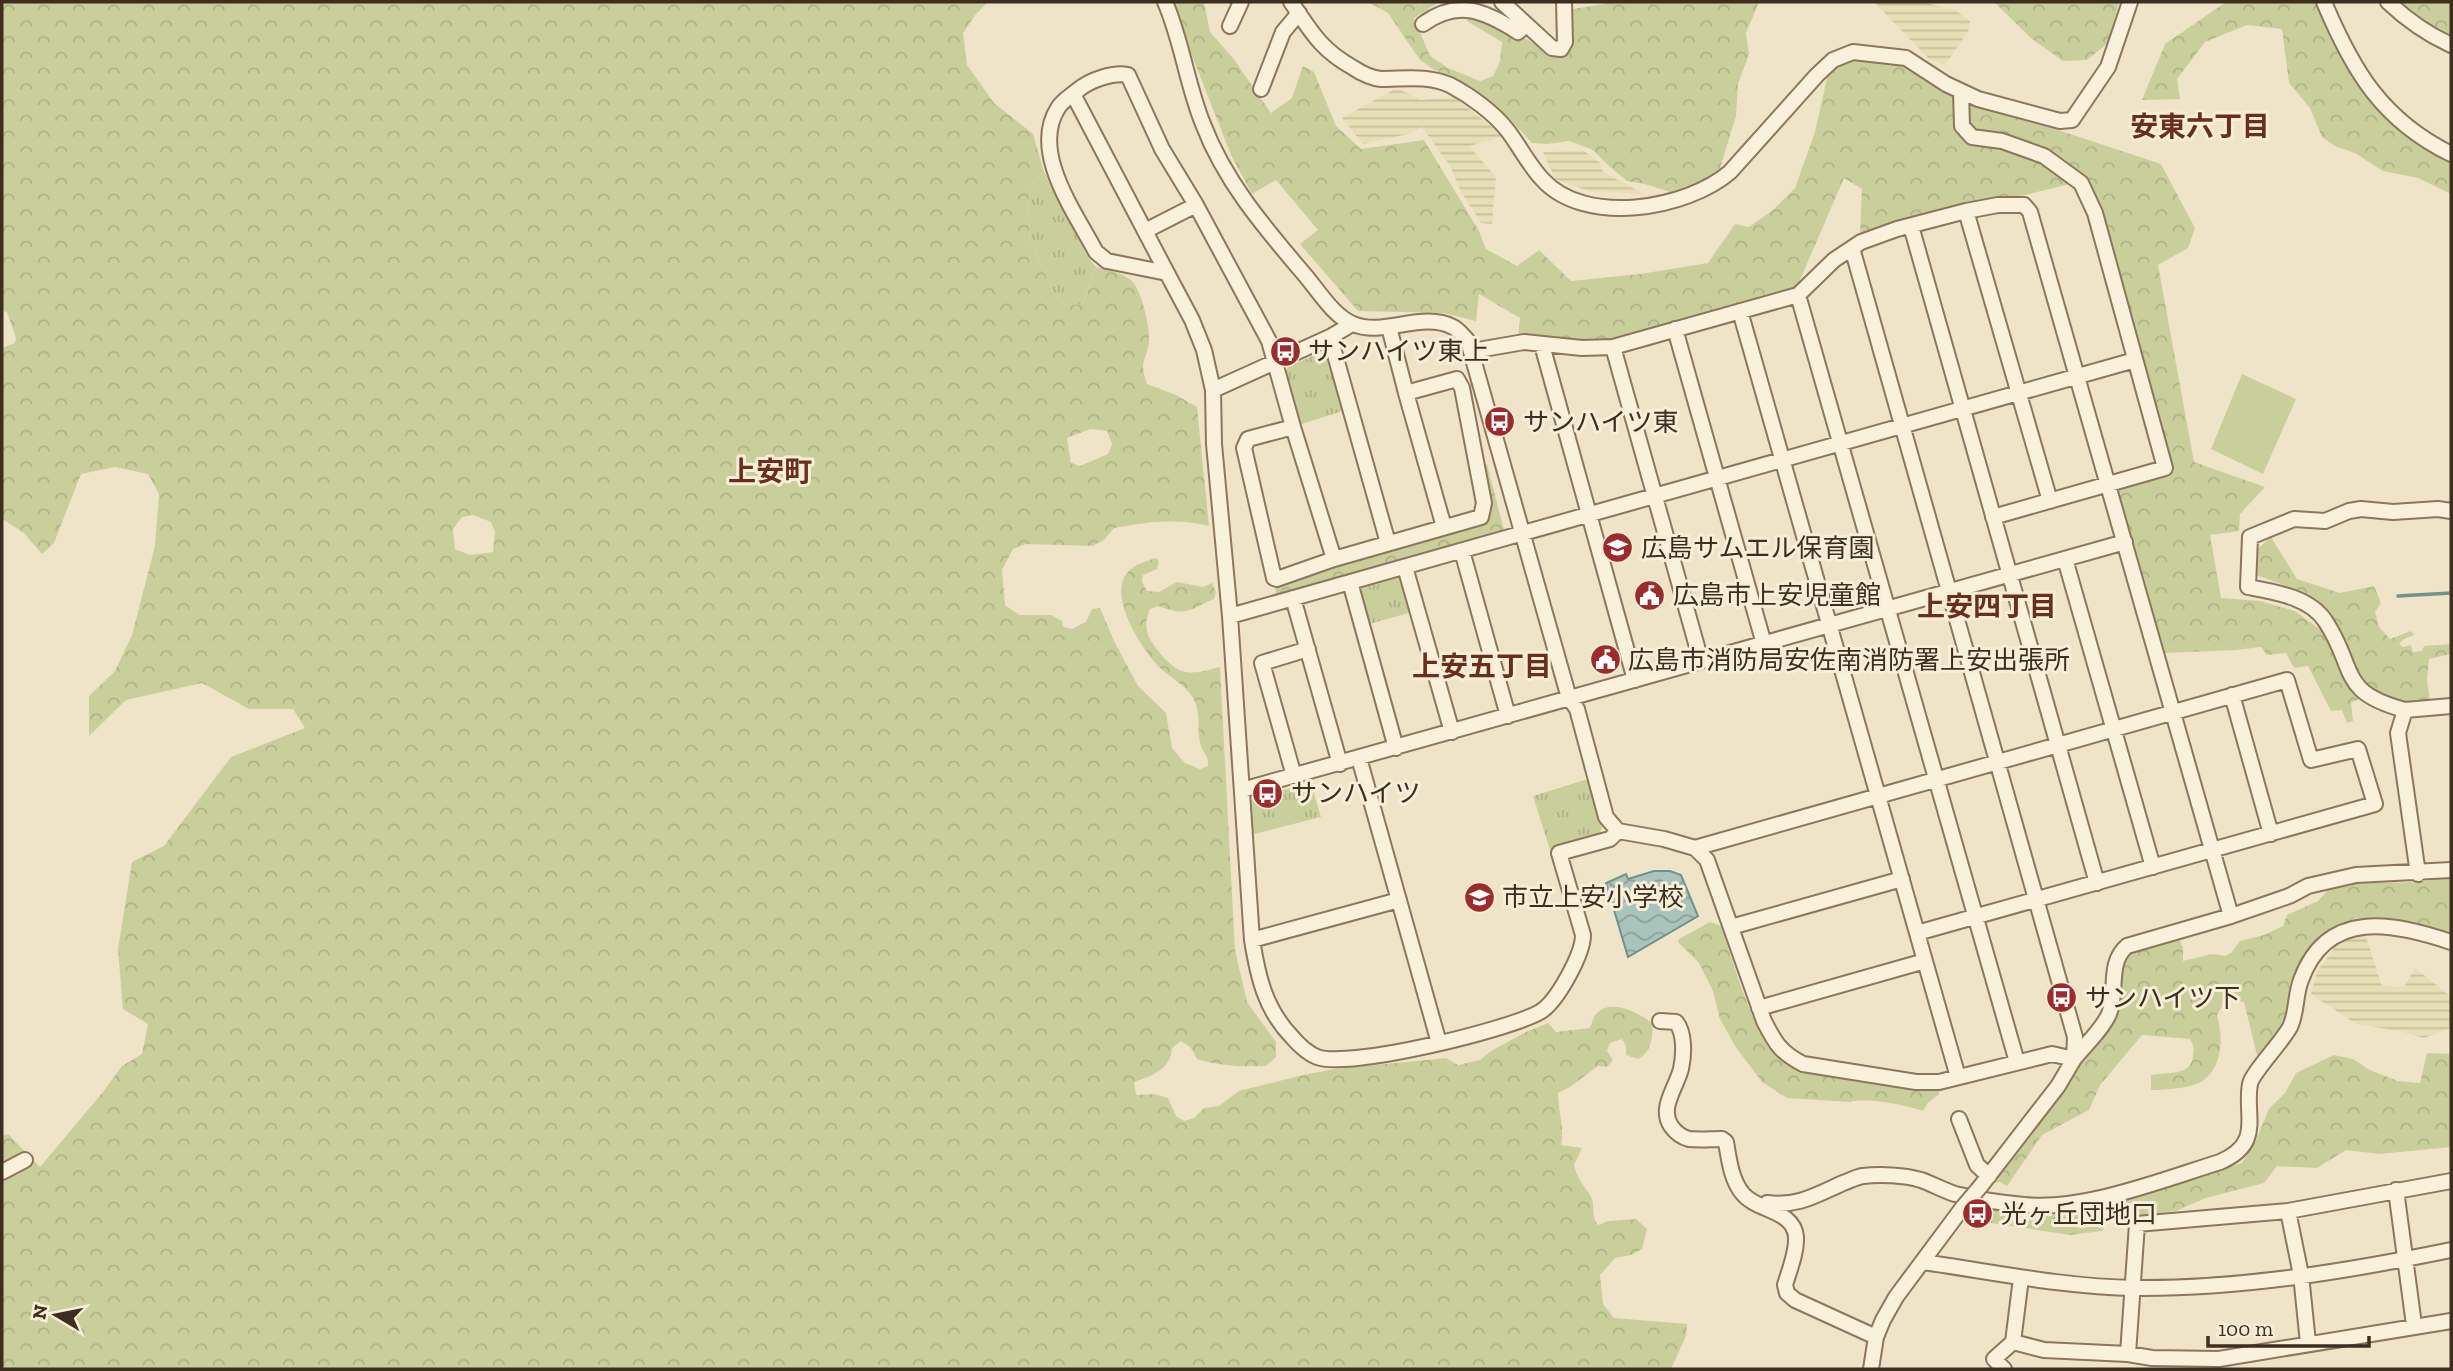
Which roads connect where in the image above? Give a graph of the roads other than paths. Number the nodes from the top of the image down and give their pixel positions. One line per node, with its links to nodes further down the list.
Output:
1 (1164, 2): 25 (street)
2 (1241, 2): 11 (street)
3 (1502, 2): 10 (street)
4 (1564, 2): 10 (street)
5 (2130, 2): 14 (street)
6 (2324, 2): 16 (street)
7 (2388, 2): 12 (street)
8 (1295, 7): 13 (street); 14 (street)
9 (1423, 24): 10 (street)
10 (1526, 25)
11 (1230, 26)
12 (2451, 45)
13 (1261, 89)
14 (1961, 91): 32 (street)
15 (1073, 94): 17 (street); 20 (street); 22 (street)
16 (2451, 154)
17 (1196, 205): 20 (street); 33 (street)
18 (1966, 211): 19 (street); 34 (street); 36 (street)
19 (1911, 226): 21 (street); 38 (street)
20 (1145, 231): 22 (street)
21 (1852, 248): 23 (street); 39 (street)
22 (1167, 273): 35 (street)
23 (1798, 295): 24 (street); 41 (street)
24 (1741, 311): 27 (street); 42 (street)
25 (1352, 324): 26 (street); 28 (street)
26 (1389, 327): 31 (street); 37 (street)
27 (1675, 329): 30 (street); 43 (street)
28 (1330, 337): 33 (street); 53 (street)
29 (1542, 345): 30 (street); 31 (street); 48 (street)
30 (1613, 347): 45 (street)
31 (1472, 351): 51 (street)
32 (2135, 360): 34 (street); 44 (street)
33 (1275, 362): 35 (street); 40 (street)
34 (2077, 376): 36 (street); 44 (street)
35 (1213, 390): 63 (street)
36 (2019, 392): 38 (street); 46 (street)
37 (1406, 393): 50 (street); 50 (street)
38 (1963, 408): 39 (street); 49 (street)
39 (1901, 426): 41 (street); 60 (street)
40 (1293, 427): 55 (street); 55 (street)
41 (1841, 443): 42 (street); 62 (street)
42 (1782, 460): 43 (street); 64 (street)
43 (1717, 478): 45 (street); 65 (street)
44 (2108, 484): 46 (street); 52 (street)
45 (1655, 496): 48 (street); 67 (street)
46 (2050, 501): 49 (street)
47 (2451, 511): 72 (street)
48 (1589, 515): 51 (street); 68 (street)
49 (1993, 517): 58 (street)
50 (1444, 527): 53 (street)
51 (1523, 534): 54 (street); 70 (street)
52 (2125, 542): 56 (street); 73 (street)
53 (1388, 543): 55 (street)
54 (1462, 551): 57 (street); 74 (street)
55 (1334, 559)
56 (2066, 559): 58 (street); 75 (street)
57 (1405, 567): 59 (street); 76 (street)
58 (2010, 575): 60 (street); 77 (street)
59 (1350, 582): 61 (street); 78 (street)
60 (1948, 592): 62 (street); 80 (street)
61 (1293, 598): 63 (street); 66 (street)
62 (1888, 609): 64 (street); 83 (street)
63 (1230, 616): 84 (street)
64 (1829, 626): 65 (street); 85 (street)
65 (1764, 644): 67 (street)
66 (1308, 649): 81 (street); 82 (street)
67 (1701, 661): 68 (street)
68 (1635, 680): 70 (street)
69 (2232, 695): 73 (street); 87 (street); 87 (street)
70 (1569, 698): 74 (street); 86 (street)
71 (2451, 706): 72 (street)
72 (2405, 710): 92 (street)
73 (2173, 711): 75 (street); 89 (street)
74 (1508, 716): 76 (street)
75 (2113, 727): 77 (street); 90 (street)
76 (1452, 732): 78 (street)
77 (2057, 743): 80 (street); 94 (street)
78 (1396, 748): 79 (street)
79 (1359, 758): 81 (street); 95 (street)
80 (1997, 760): 83 (street); 96 (street)
81 (1340, 764): 82 (street)
82 (1294, 776): 84 (street)
83 (1936, 778): 85 (street); 98 (street)
84 (1242, 790): 101 (street)
85 (1878, 795): 88 (street); 93 (street)
86 (1618, 831): 88 (street); 106 (street)
87 (2271, 834): 89 (street)
88 (1695, 848): 99 (street)
89 (2213, 850): 90 (street); 97 (street)
90 (2153, 867): 94 (street)
91 (2451, 870): 92 (street)
92 (2418, 874): 97 (street)
93 (1902, 879): 99 (street); 100 (street)
94 (2096, 883): 96 (street)
95 (1399, 900): 101 (street); 106 (street)
96 (2037, 900): 98 (street); 107 (street)
97 (2231, 916): 107 (street)
98 (1975, 917): 100 (street); 108 (street)
99 (1731, 927): 104 (street)
100 (1917, 933): 103 (street)
101 (1252, 940): 106 (street)
102 (2451, 942): 116 (street)
103 (1925, 961): 104 (street); 109 (street)
104 (1759, 1008): 109 (street)
105 (1660, 1021): 116 (street)
106 (1439, 1043)
107 (2074, 1059): 108 (street); 113 (street)
108 (2017, 1062): 109 (street)
109 (1958, 1077)
110 (1959, 1119): 113 (street)
111 (25, 1160): 112 (street)
112 (2, 1172)
113 (1984, 1181): 120 (street, bridge)
114 (2451, 1181): 115 (street)
115 (2396, 1190): 117 (street); 119 (street)
116 (1763, 1207): 126 (street)
117 (2288, 1211): 121 (street); 123 (street)
118 (2451, 1250): 119 (street)
119 (2407, 1259): 121 (street); 125 (street)
120 (1923, 1262): 122 (street); 126 (street)
121 (2301, 1275): 123 (street); 128 (street)
122 (2021, 1278): 123 (street); 127 (street)
123 (2132, 1288): 129 (street)
124 (2451, 1321): 125 (street)
125 (2414, 1325): 128 (street)
126 (1876, 1337): 130 (street)
127 (2013, 1342): 129 (street); 131 (street)
128 (2308, 1343): 129 (street)
129 (2129, 1354)
130 (1871, 1369)
131 (2004, 1369)

